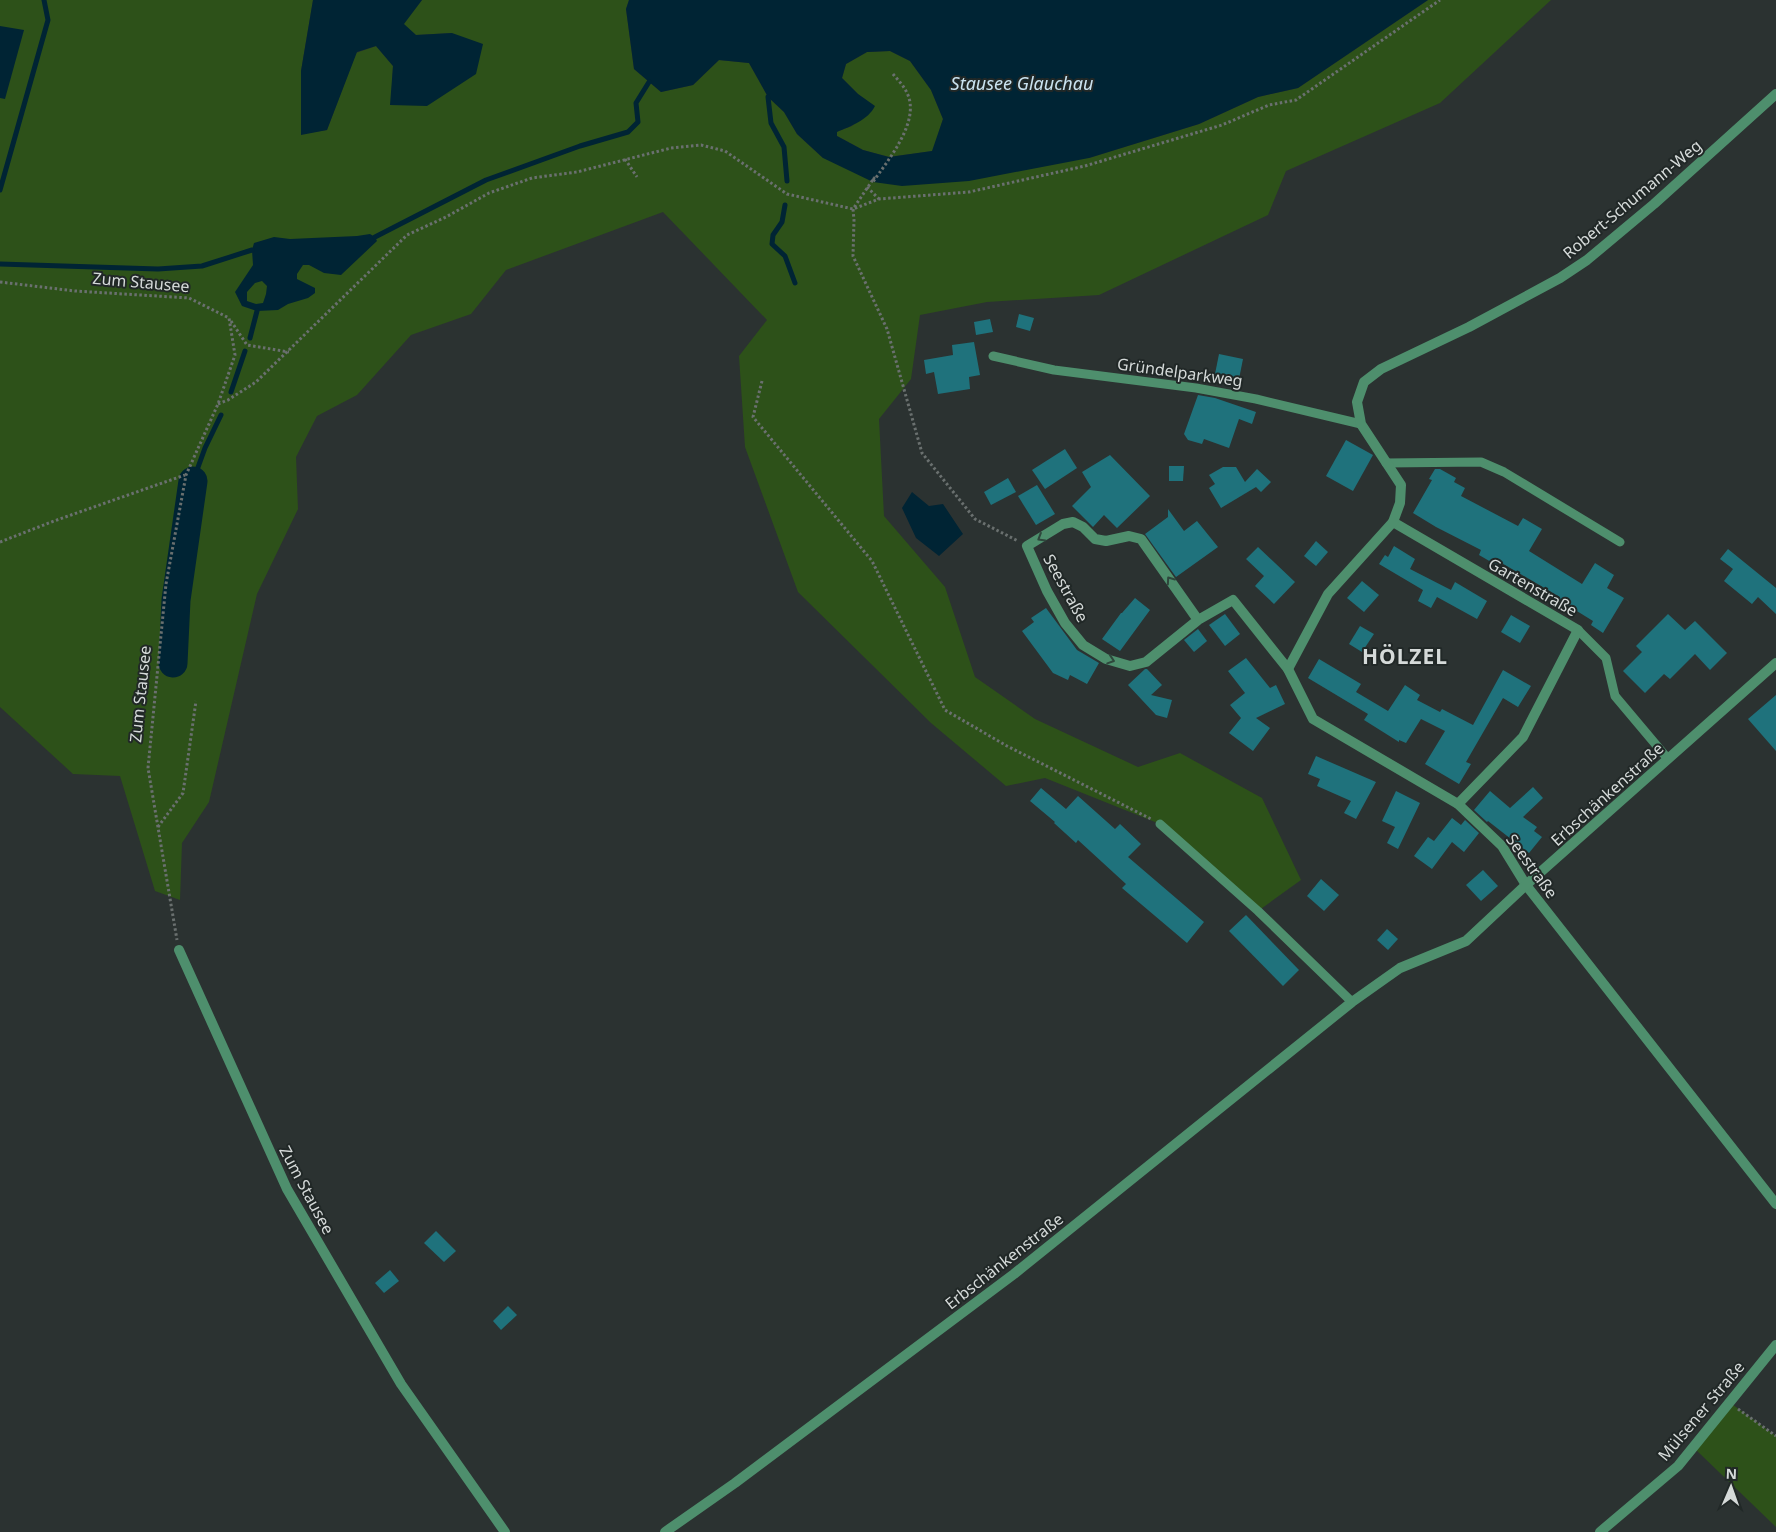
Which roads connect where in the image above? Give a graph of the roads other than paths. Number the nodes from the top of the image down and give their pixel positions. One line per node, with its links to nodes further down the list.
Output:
1 (1776, 94): 3 (street, Robert-Schumann-Weg)
2 (993, 356): 3 (lane, Gründelparkweg)
3 (1361, 424): 4 (street)
4 (1386, 463): 5 (street); 6 (lane)
5 (1393, 522): 8 (street, Gartenstraße); 10 (street)
6 (1620, 542)
7 (1198, 620): 7 (street, Seestraße, one-way to 7); 10 (street, Seestraße)
8 (1578, 630): 11 (lane); 12 (street, Gartenstraße)
9 (1776, 663): 11 (street, Erbschänkenstraße)
10 (1288, 669): 12 (street, Seestraße)
11 (1668, 759): 14 (street, Erbschänkenstraße)
12 (1458, 804): 14 (street, Seestraße)
13 (1160, 824): 16 (lane)
14 (1526, 885): 16 (street, Erbschänkenstraße); 17 (street, Seestraße)
15 (179, 950): 19 (street, Zum Stausee)
16 (1352, 1002): 20 (street, Erbschänkenstraße)
17 (1776, 1204)
18 (1776, 1345): 21 (street, Mülsener Straße)
19 (505, 1532)
20 (665, 1532)
21 (1600, 1532)

